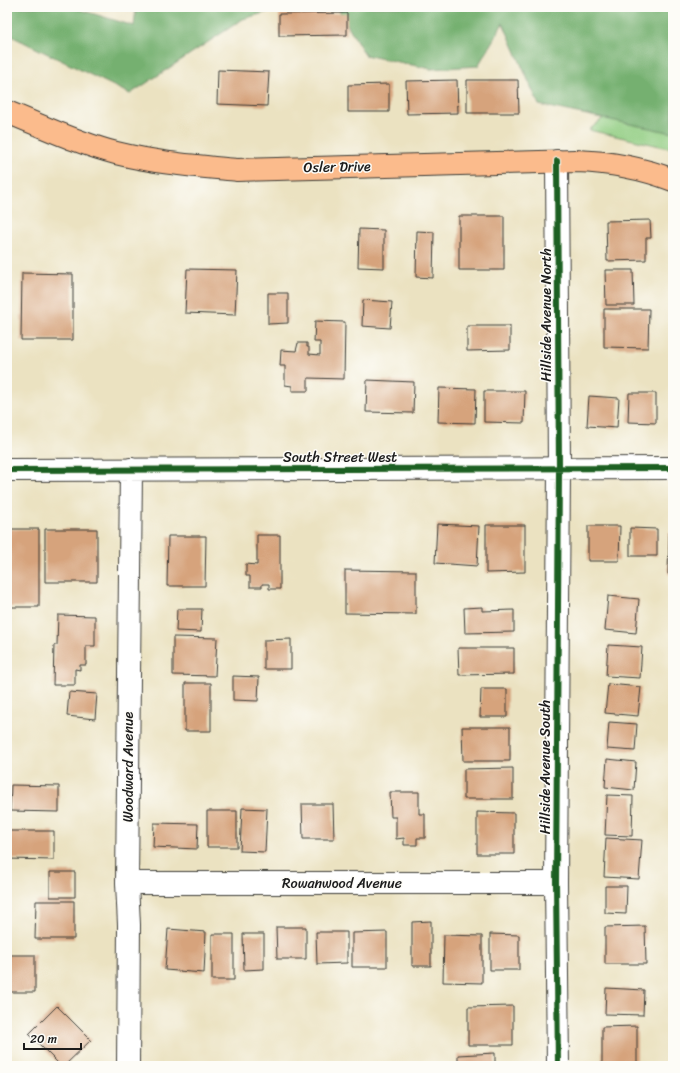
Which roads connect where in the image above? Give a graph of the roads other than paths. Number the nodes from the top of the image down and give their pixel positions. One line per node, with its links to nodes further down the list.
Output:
1 (7, 112): 2 (main road, Osler Drive)
2 (557, 161): 3 (main road, Osler Drive); 6 (street, Hillside Avenue North)
3 (673, 180)
4 (673, 468): 6 (street, South Street West)
5 (131, 469): 6 (street, South Street West); 7 (street, South Street West); 8 (street, Woodward Avenue)
6 (559, 469): 9 (street, Hillside Avenue South)
7 (7, 470)
8 (127, 882): 9 (street, Rowanwood Avenue); 10 (street, Woodward Avenue)
9 (556, 883): 11 (street, Hillside Avenue South)
10 (128, 1066)
11 (558, 1066)

